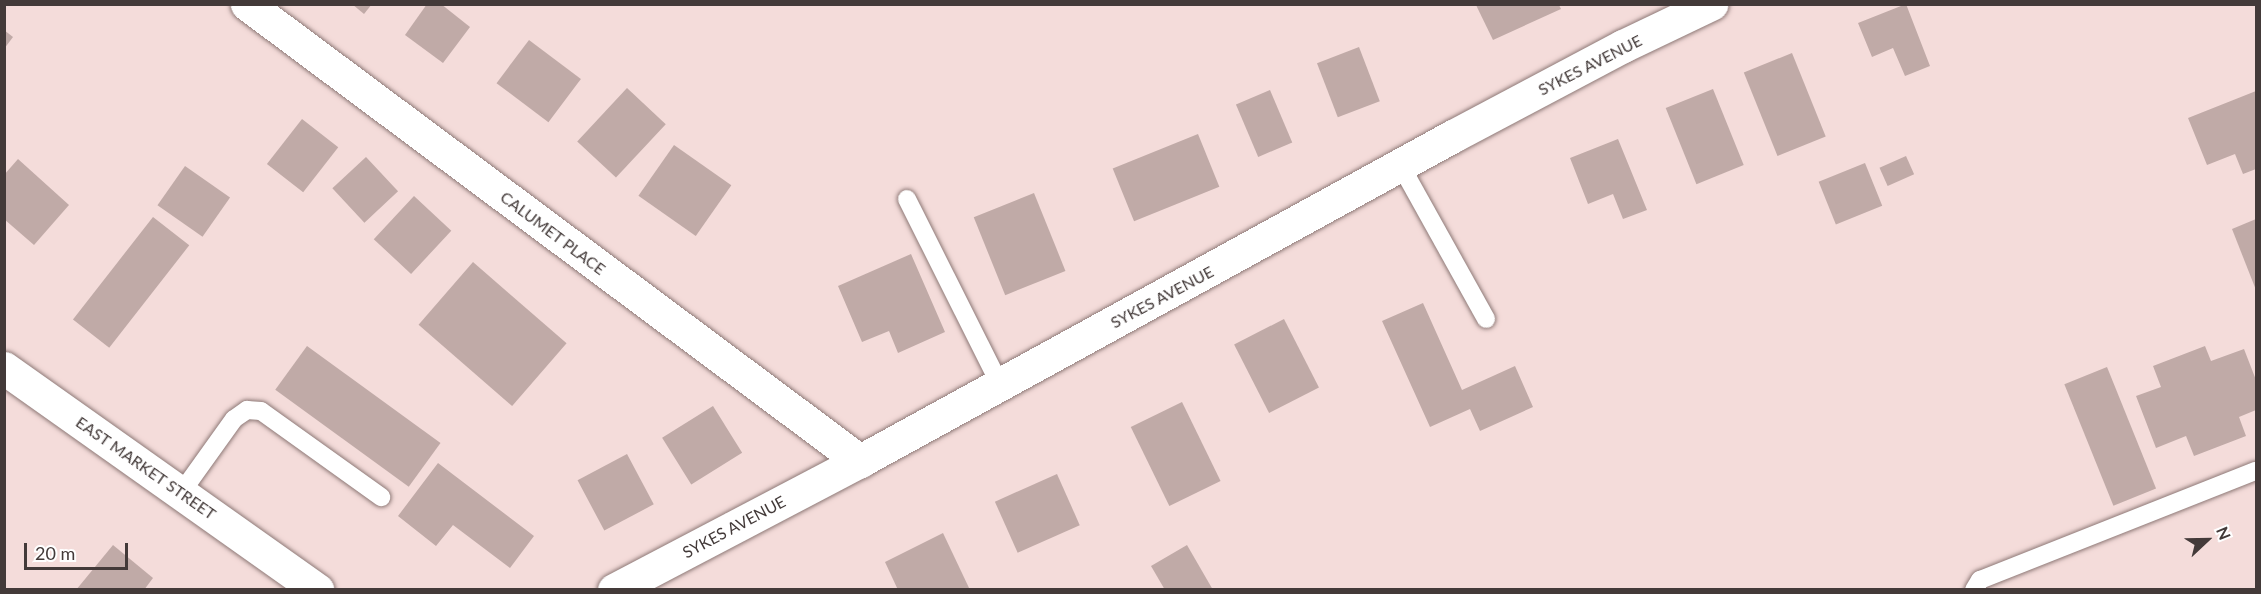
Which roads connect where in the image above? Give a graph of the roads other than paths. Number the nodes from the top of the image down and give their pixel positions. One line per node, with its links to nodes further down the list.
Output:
1 (247, 4): 8 (street, CALUMET PLACE)
2 (1711, 4): 3 (street, SYKES AVENUE)
3 (1401, 166): 5 (lane); 7 (street, SYKES AVENUE)
4 (907, 199): 7 (lane)
5 (1486, 319)
6 (4, 368): 10 (street, EAST MARKET STREET)
7 (1000, 384): 8 (street, SYKES AVENUE)
8 (860, 461): 13 (street, SYKES AVENUE)
9 (2256, 471): 14 (lane)
10 (181, 493): 11 (lane); 12 (street, EAST MARKET STREET)
11 (381, 497)
12 (317, 590)
13 (614, 590)
14 (1974, 590)

